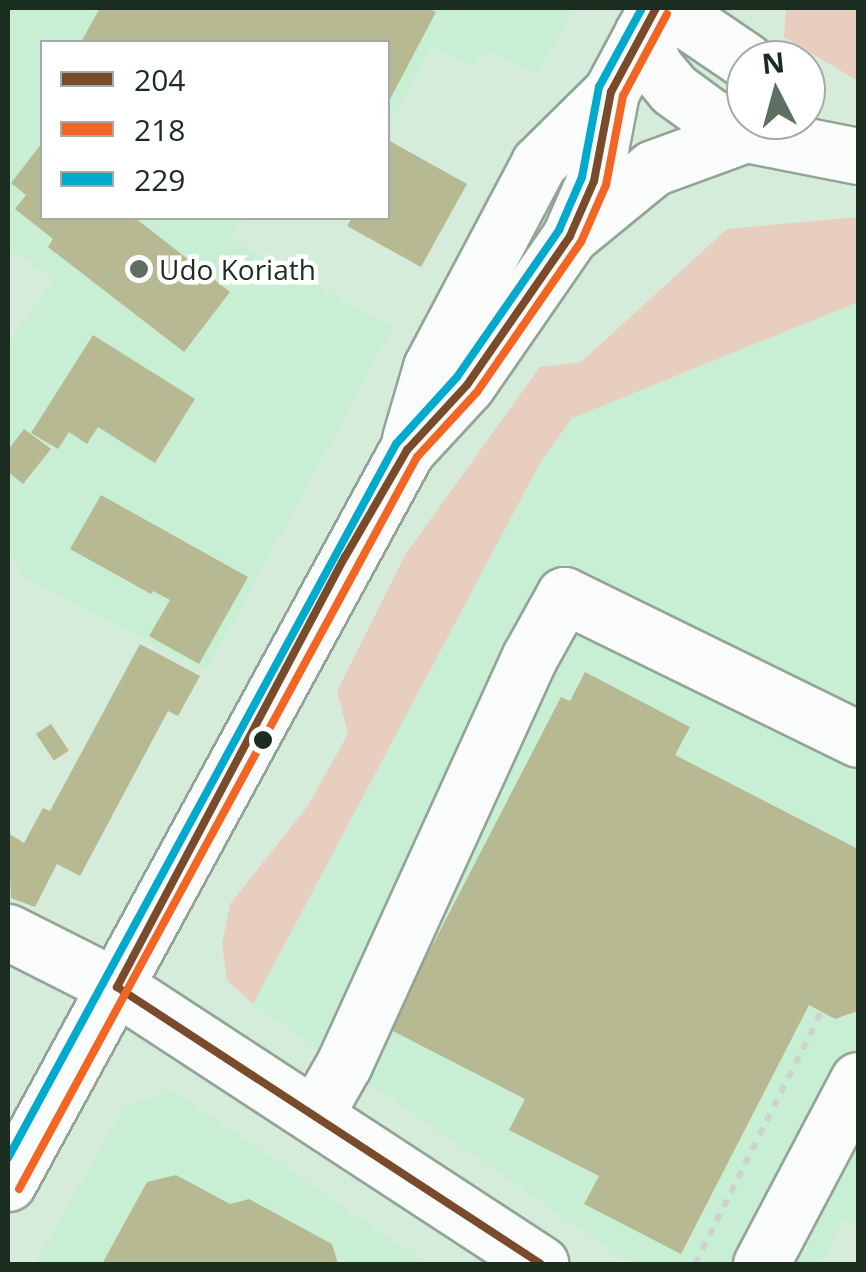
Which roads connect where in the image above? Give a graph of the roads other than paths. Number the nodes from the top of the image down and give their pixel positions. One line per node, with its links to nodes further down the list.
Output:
1 (656, 16): 2 (main road); 3 (main road); 4 (main road)
2 (726, 51)
3 (611, 92): 9 (main road); 10 (main road)
4 (726, 124)
5 (826, 127): 8 (main road)
6 (730, 140): 9 (main road)
7 (778, 140): 8 (main road)
8 (858, 155)
9 (570, 236): 10 (main road)
10 (449, 376): 13 (main road)
11 (858, 739): 15 (main road)
12 (8, 932): 13 (main road)
13 (117, 987): 15 (main road); 16 (main road)
14 (858, 1080): 18 (main road)
15 (316, 1113): 17 (main road)
16 (8, 1182)
17 (541, 1264)
18 (761, 1264)

